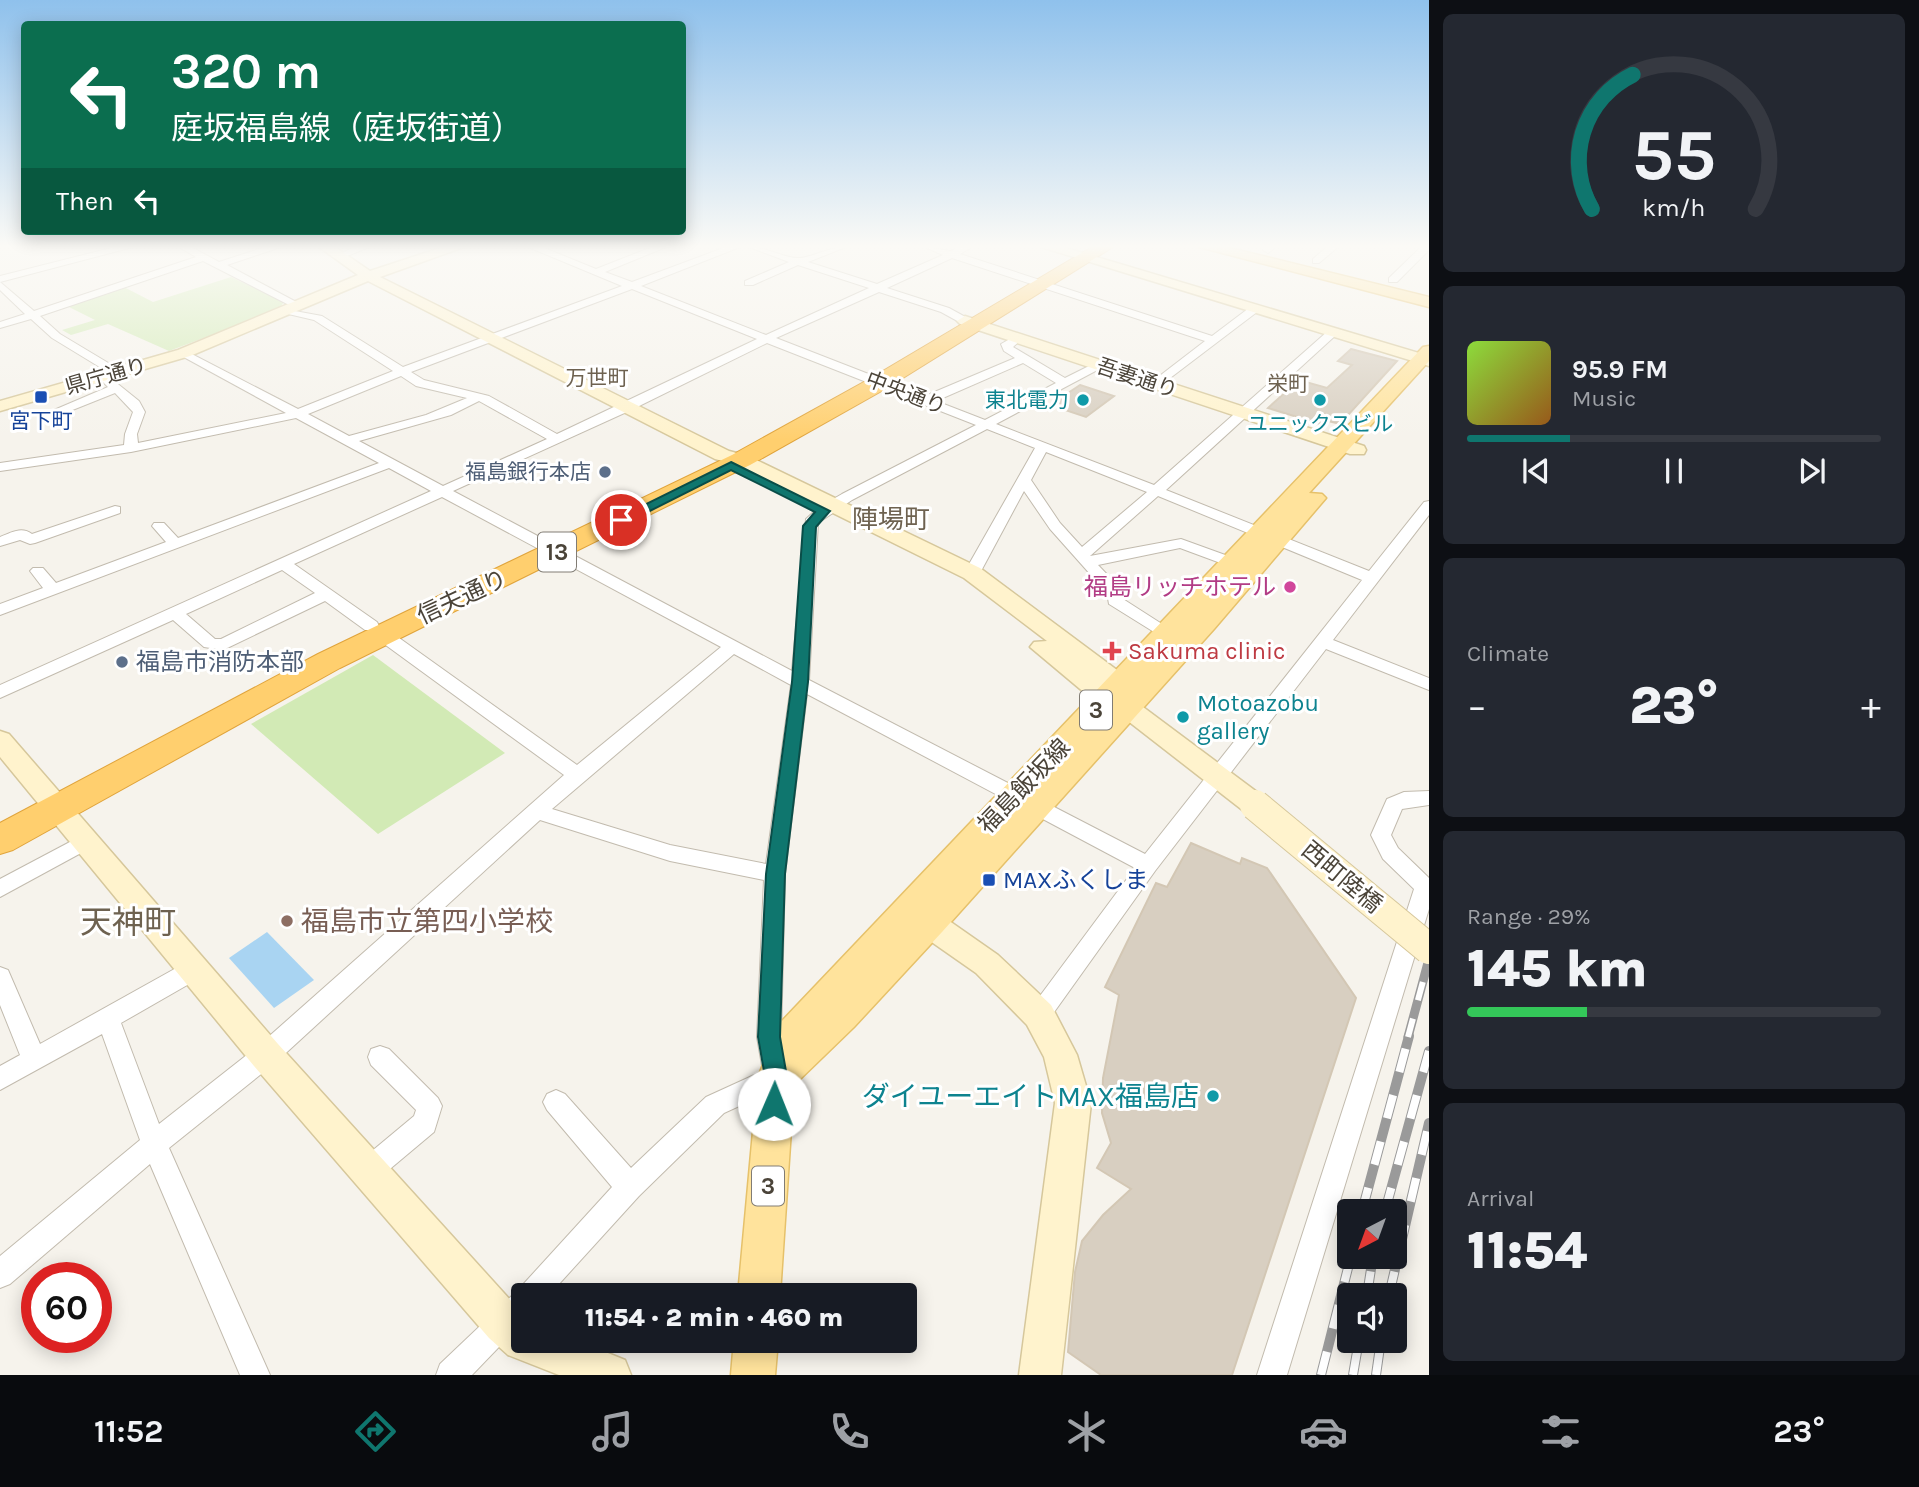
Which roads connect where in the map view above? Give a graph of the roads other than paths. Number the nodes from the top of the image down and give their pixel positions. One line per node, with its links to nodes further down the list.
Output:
1 (30, 311): 14 (street)
2 (46, 311): 14 (street)
3 (285, 311): 22 (street, 県庁通り)
4 (301, 311): 26 (street)
5 (438, 311): 19 (street)
6 (567, 311): 19 (street)
7 (695, 311): 20 (street, 中央通り)
8 (828, 311): 20 (street)
9 (947, 311): 15 (street, 吾妻通り)
10 (990, 311): 15 (highway, 信夫通り / 13)
11 (1123, 311): 21 (street)
12 (1251, 311): 21 (street)
13 (1257, 311): 17 (street)
14 (35, 315): 16 (street); 27 (street)
15 (970, 323): 18 (street, 吾妻通り); 28 (highway, 信夫通り / 13)
16 (2, 325)
17 (1332, 333): 24 (street); 35 (street)
18 (1017, 338): 23 (street); 25 (street, 吾妻通り)
19 (493, 339): 26 (street); 34 (street)
20 (766, 340): 28 (street, 中央通り); 34 (street)
21 (1212, 340): 30 (street)
22 (184, 353): 27 (street, 県庁通り); 36 (street)
23 (1025, 358): 29 (street); 32 (street)
24 (1427, 361): 44 (main road, 3)
25 (1099, 365): 29 (street); 30 (street, 吾妻通り)
26 (401, 372): 31 (street); 36 (street)
27 (112, 379): 33 (street, 県庁通り); 37 (street); 42 (street)
28 (874, 381): 32 (street, 中央通り); 46 (highway, 信夫通り / 13)
29 (1065, 383): 38 (street)
30 (1157, 384): 35 (street, 吾妻通り)
31 (478, 397): 39 (street); 40 (street)
32 (925, 401): 38 (street, 中央通り)
33 (0, 406)
34 (628, 407): 39 (street); 46 (street)
35 (1245, 413): 44 (street, 吾妻通り); 51 (street)
36 (298, 414): 40 (street); 42 (street)
37 (46, 416)
38 (986, 425): 43 (street, 中央通り); 53 (street)
39 (555, 438): 50 (street)
40 (347, 441): 47 (street)
41 (64, 442): 45 (street)
42 (131, 447): 45 (street)
43 (1042, 447): 49 (street); 51 (street, 中央通り)
44 (1350, 447): 56 (main road, 3)
45 (61, 458): 48 (street)
46 (731, 460): 53 (street); 59 (highway, 信夫通り / 13)
47 (390, 463): 50 (street); 58 (street)
48 (0, 467)
49 (1025, 482): 60 (street); 64 (street)
50 (439, 491): 59 (street); 61 (street)
51 (1157, 491): 56 (street, 中央通り); 60 (street)
52 (1429, 505): 65 (street)
53 (829, 508): 64 (street); 74 (street); 77 (street)
54 (115, 510): 57 (street)
55 (159, 526): 58 (street)
56 (1271, 536): 62 (main road, 3); 65 (street, 中央通り); 77 (main road, 3)
57 (0, 542)
58 (176, 544): 66 (street)
59 (549, 550): 70 (highway, 信夫通り / 13); 73 (street)
60 (1086, 558): 62 (street); 71 (street)
61 (282, 563): 67 (street); 69 (street)
62 (1234, 563): 71 (main road, 3)
63 (38, 571): 66 (street)
64 (972, 573): 77 (street)
65 (1374, 579): 72 (street)
66 (53, 590): 68 (street)
67 (326, 594): 69 (street); 70 (street)
68 (0, 610)
69 (174, 612): 76 (street)
70 (376, 630): 79 (street); 83 (highway, 信夫通り / 13)
71 (1168, 633): 77 (main road, 3)
72 (1321, 641): 75 (street); 80 (street)
73 (732, 646): 74 (street); 79 (street)
74 (800, 682): 82 (street); 89 (street)
75 (1429, 684)
76 (0, 692)
77 (1118, 697): 80 (street, 西町陸橋); 82 (main road, 3)
78 (0, 740): 83 (street)
79 (578, 775): 84 (street)
80 (1219, 777): 88 (street); 92 (street, 西町陸橋, bridge)
81 (1429, 798): 118 (street)
82 (1025, 802): 88 (street); 91 (main road, 3)
83 (54, 803): 85 (highway, 信夫通り / 13); 86 (highway, 信夫通り / 13); 87 (street)
84 (536, 811): 89 (street); 97 (street)
85 (0, 823)
86 (0, 840)
87 (85, 842): 90 (street); 93 (street)
88 (1148, 865): 95 (street)
89 (775, 874): 100 (street)
90 (0, 889)
91 (918, 916): 95 (street); 100 (main road, 3)
92 (1429, 949)
93 (195, 969): 96 (street); 97 (street)
94 (0, 977): 99 (street)
95 (1039, 1015): 117 (street)
96 (108, 1019): 99 (street); 103 (street)
97 (266, 1055): 103 (street); 104 (street)
98 (380, 1057): 104 (street)
99 (34, 1060): 101 (street)
100 (776, 1077): 105 (street); 108 (main road, 3)
101 (0, 1079)
102 (556, 1102): 105 (street)
103 (154, 1144): 106 (street); 113 (street)
104 (369, 1170): 109 (street)
105 (630, 1187): 107 (street)
106 (0, 1274)
107 (541, 1283)
108 (760, 1283)
109 (511, 1320)
110 (511, 1332): 114 (street)
111 (568, 1353): 115 (street)
112 (755, 1353): 116 (main road)
113 (255, 1375)
114 (452, 1375)
115 (610, 1375)
116 (753, 1375)
117 (1040, 1375)
118 (1272, 1375)

